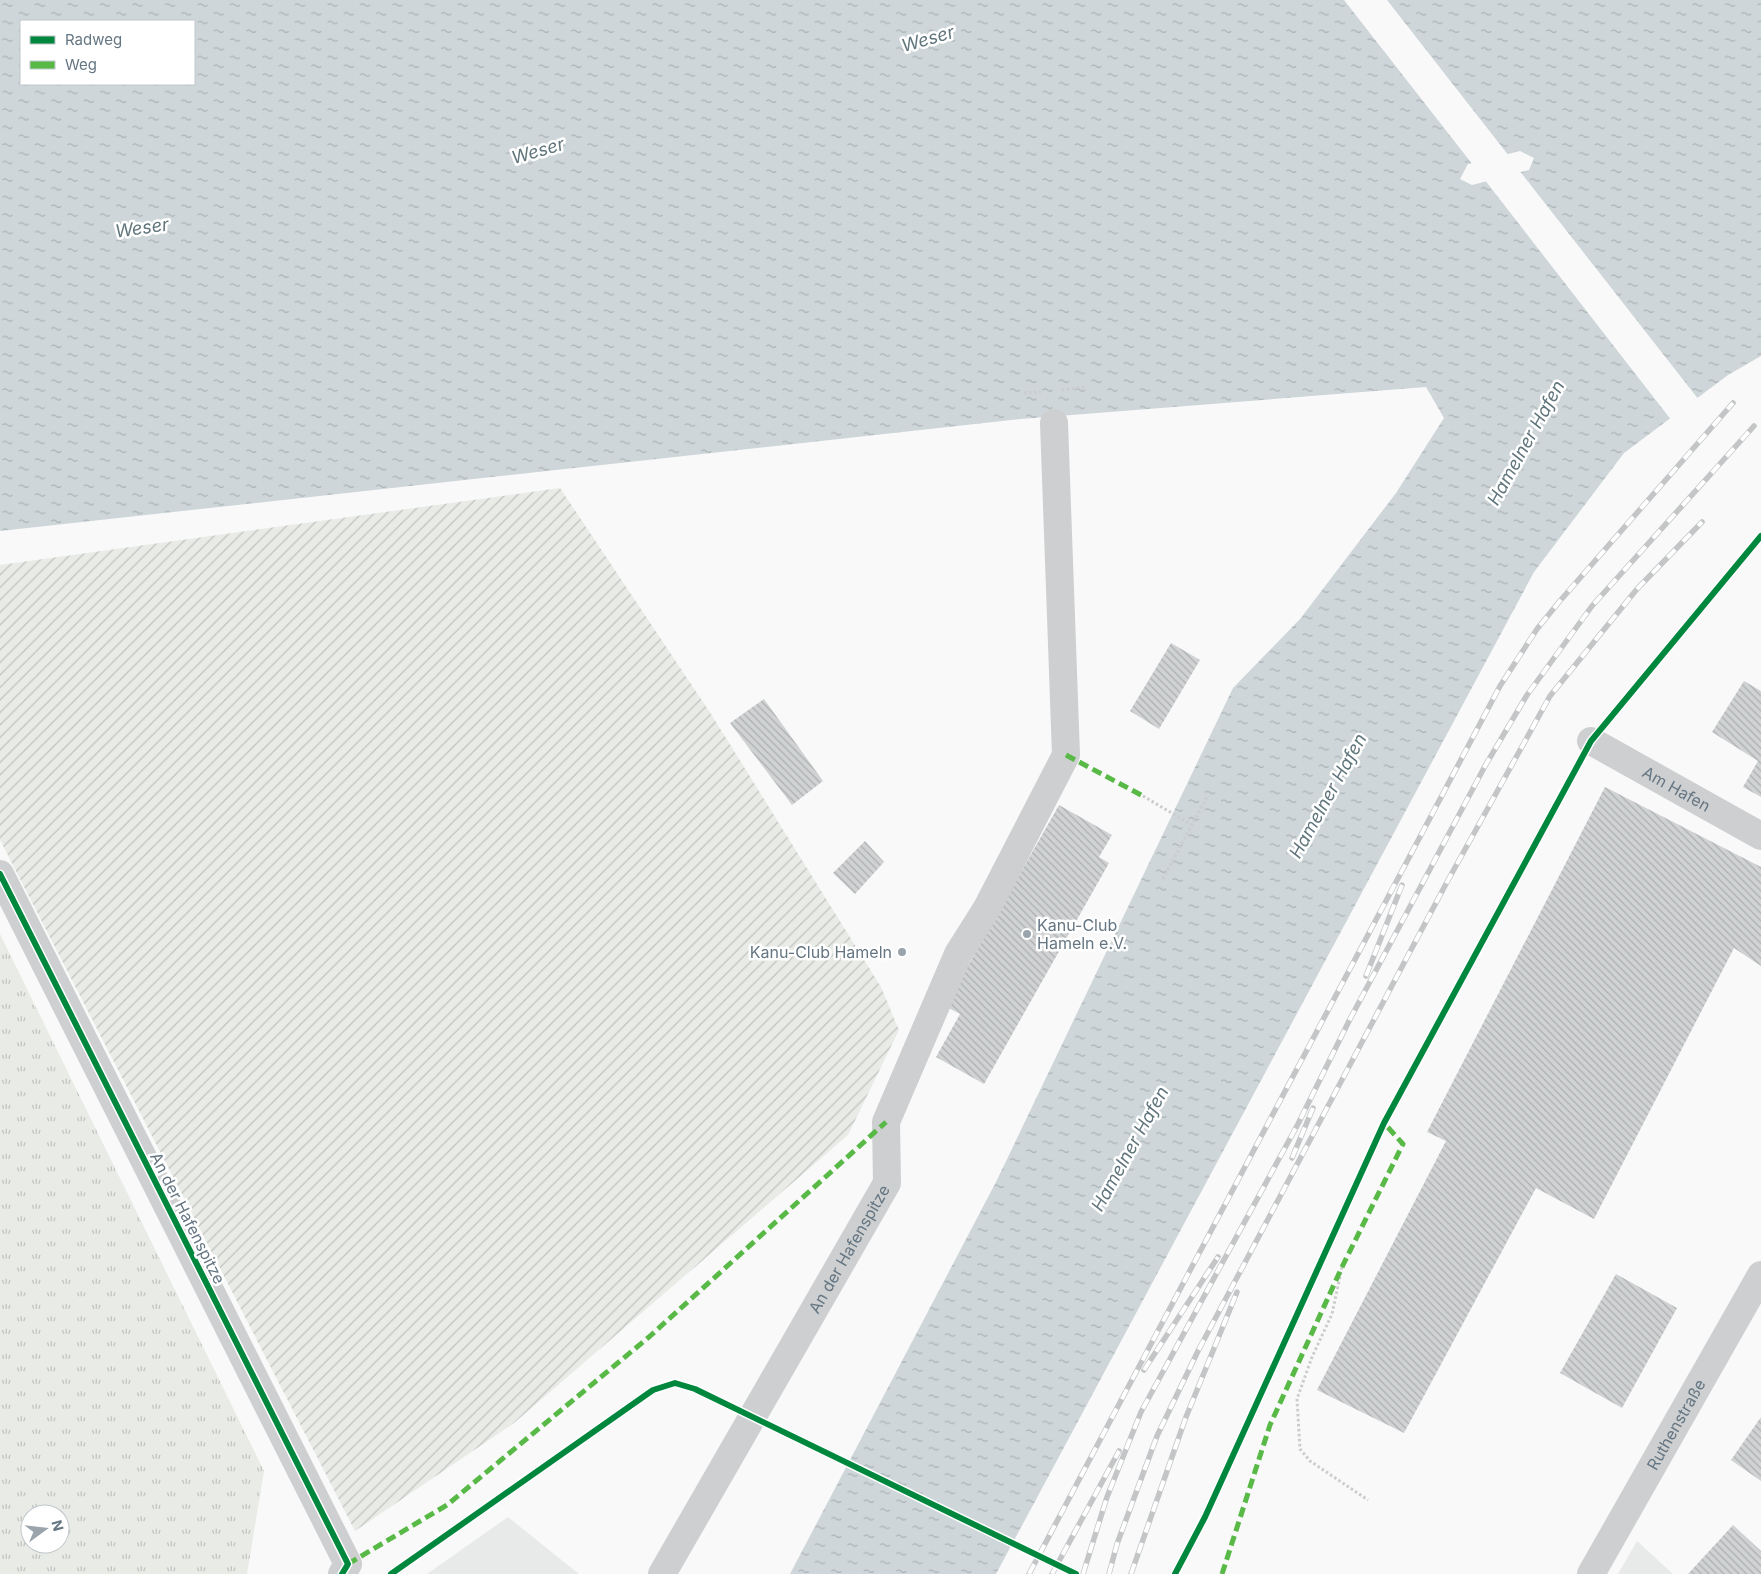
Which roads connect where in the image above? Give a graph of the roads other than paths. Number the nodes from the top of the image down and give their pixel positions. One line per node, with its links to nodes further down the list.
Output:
1 (1054, 423): 7 (street, An der Hafenspitze)
2 (1591, 741): 3 (street, Am Hafen)
3 (1761, 836)
4 (0, 874): 6 (street, An der Hafenspitze)
5 (1761, 1275): 8 (street, Ruthenstraße)
6 (342, 1574)
7 (662, 1574)
8 (1591, 1574)

